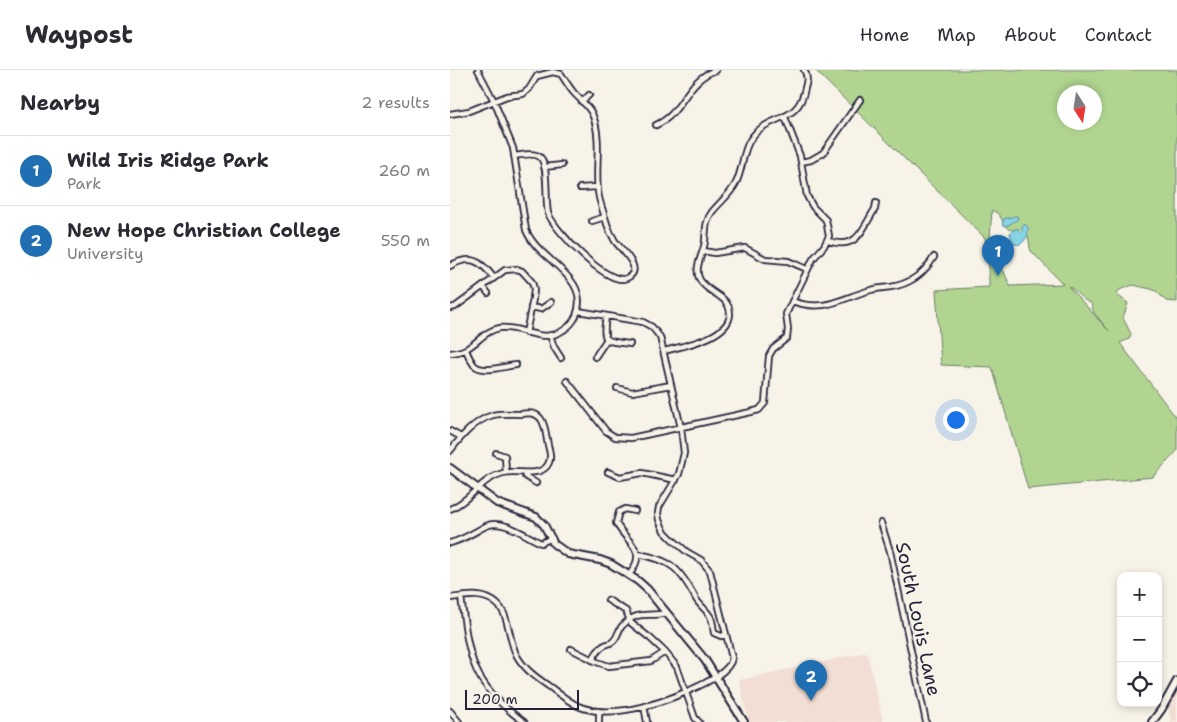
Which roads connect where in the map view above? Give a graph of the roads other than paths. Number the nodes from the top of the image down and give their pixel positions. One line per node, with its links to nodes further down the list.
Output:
1 (478, 70): 7 (street)
2 (716, 70): 11 (street)
3 (804, 70): 10 (street)
4 (562, 72): 7 (street); 8 (street)
5 (589, 95): 8 (street)
6 (860, 100): 13 (street)
7 (494, 101): 9 (street); 12 (street)
8 (582, 102): 16 (street)
9 (450, 114)
10 (785, 117): 13 (street); 22 (street)
11 (656, 125)
12 (514, 156): 15 (street); 33 (street)
13 (801, 162): 21 (street)
14 (562, 165): 15 (street)
15 (544, 167): 19 (street)
16 (598, 187): 17 (street); 19 (street)
17 (580, 188)
18 (876, 203): 21 (street)
19 (605, 217): 20 (street)
20 (592, 221)
21 (828, 241): 25 (street)
22 (703, 252): 25 (street); 40 (street)
23 (934, 258): 29 (street)
24 (450, 266): 26 (street)
25 (807, 269): 29 (street)
26 (494, 278): 27 (street); 32 (street)
27 (484, 286): 28 (street); 31 (street)
28 (488, 293)
29 (792, 301): 48 (street)
30 (551, 302): 32 (street)
31 (450, 308)
32 (531, 308): 35 (street)
33 (578, 311): 34 (street); 36 (street)
34 (606, 316): 37 (street); 40 (street)
35 (526, 332): 36 (street); 39 (street)
36 (550, 335): 43 (street)
37 (606, 339): 38 (street); 42 (street)
38 (630, 344)
39 (466, 350): 41 (street); 44 (street)
40 (664, 351): 46 (street)
41 (450, 353)
42 (595, 357)
43 (562, 358)
44 (516, 365)
45 (567, 381): 48 (street)
46 (672, 385): 47 (street); 48 (street)
47 (617, 388)
48 (681, 428): 57 (street)
49 (450, 431): 50 (street)
50 (461, 438): 51 (street); 56 (street)
51 (450, 451)
52 (496, 453): 54 (street)
53 (450, 468): 59 (street)
54 (506, 472): 56 (street); 59 (street)
55 (608, 472): 57 (street)
56 (524, 473): 58 (street)
57 (676, 480): 72 (street)
58 (536, 483)
59 (477, 489): 60 (street); 63 (street)
60 (450, 509)
61 (635, 511): 65 (street)
62 (881, 523): 88 (street, South Louis Lane)
63 (552, 538): 64 (street); 66 (street)
64 (450, 543)
65 (638, 554): 66 (street); 72 (street)
66 (629, 575): 70 (street)
67 (461, 597): 68 (street); 81 (street); 83 (street)
68 (450, 598)
69 (608, 600): 71 (street)
70 (666, 613): 71 (street); 76 (street)
71 (629, 620): 74 (street); 75 (street)
72 (726, 635): 76 (street)
73 (571, 649): 75 (street)
74 (665, 652): 75 (street); 78 (street)
75 (592, 660)
76 (716, 676): 78 (street); 87 (street)
77 (1177, 681): 89 (street)
78 (686, 692): 79 (street); 86 (street)
79 (644, 706): 81 (street); 85 (street)
80 (450, 711): 82 (street)
81 (599, 711): 84 (street)
82 (459, 722)
83 (524, 722)
84 (599, 722)
85 (647, 722)
86 (699, 722)
87 (744, 722)
88 (926, 722)
89 (1152, 722)

